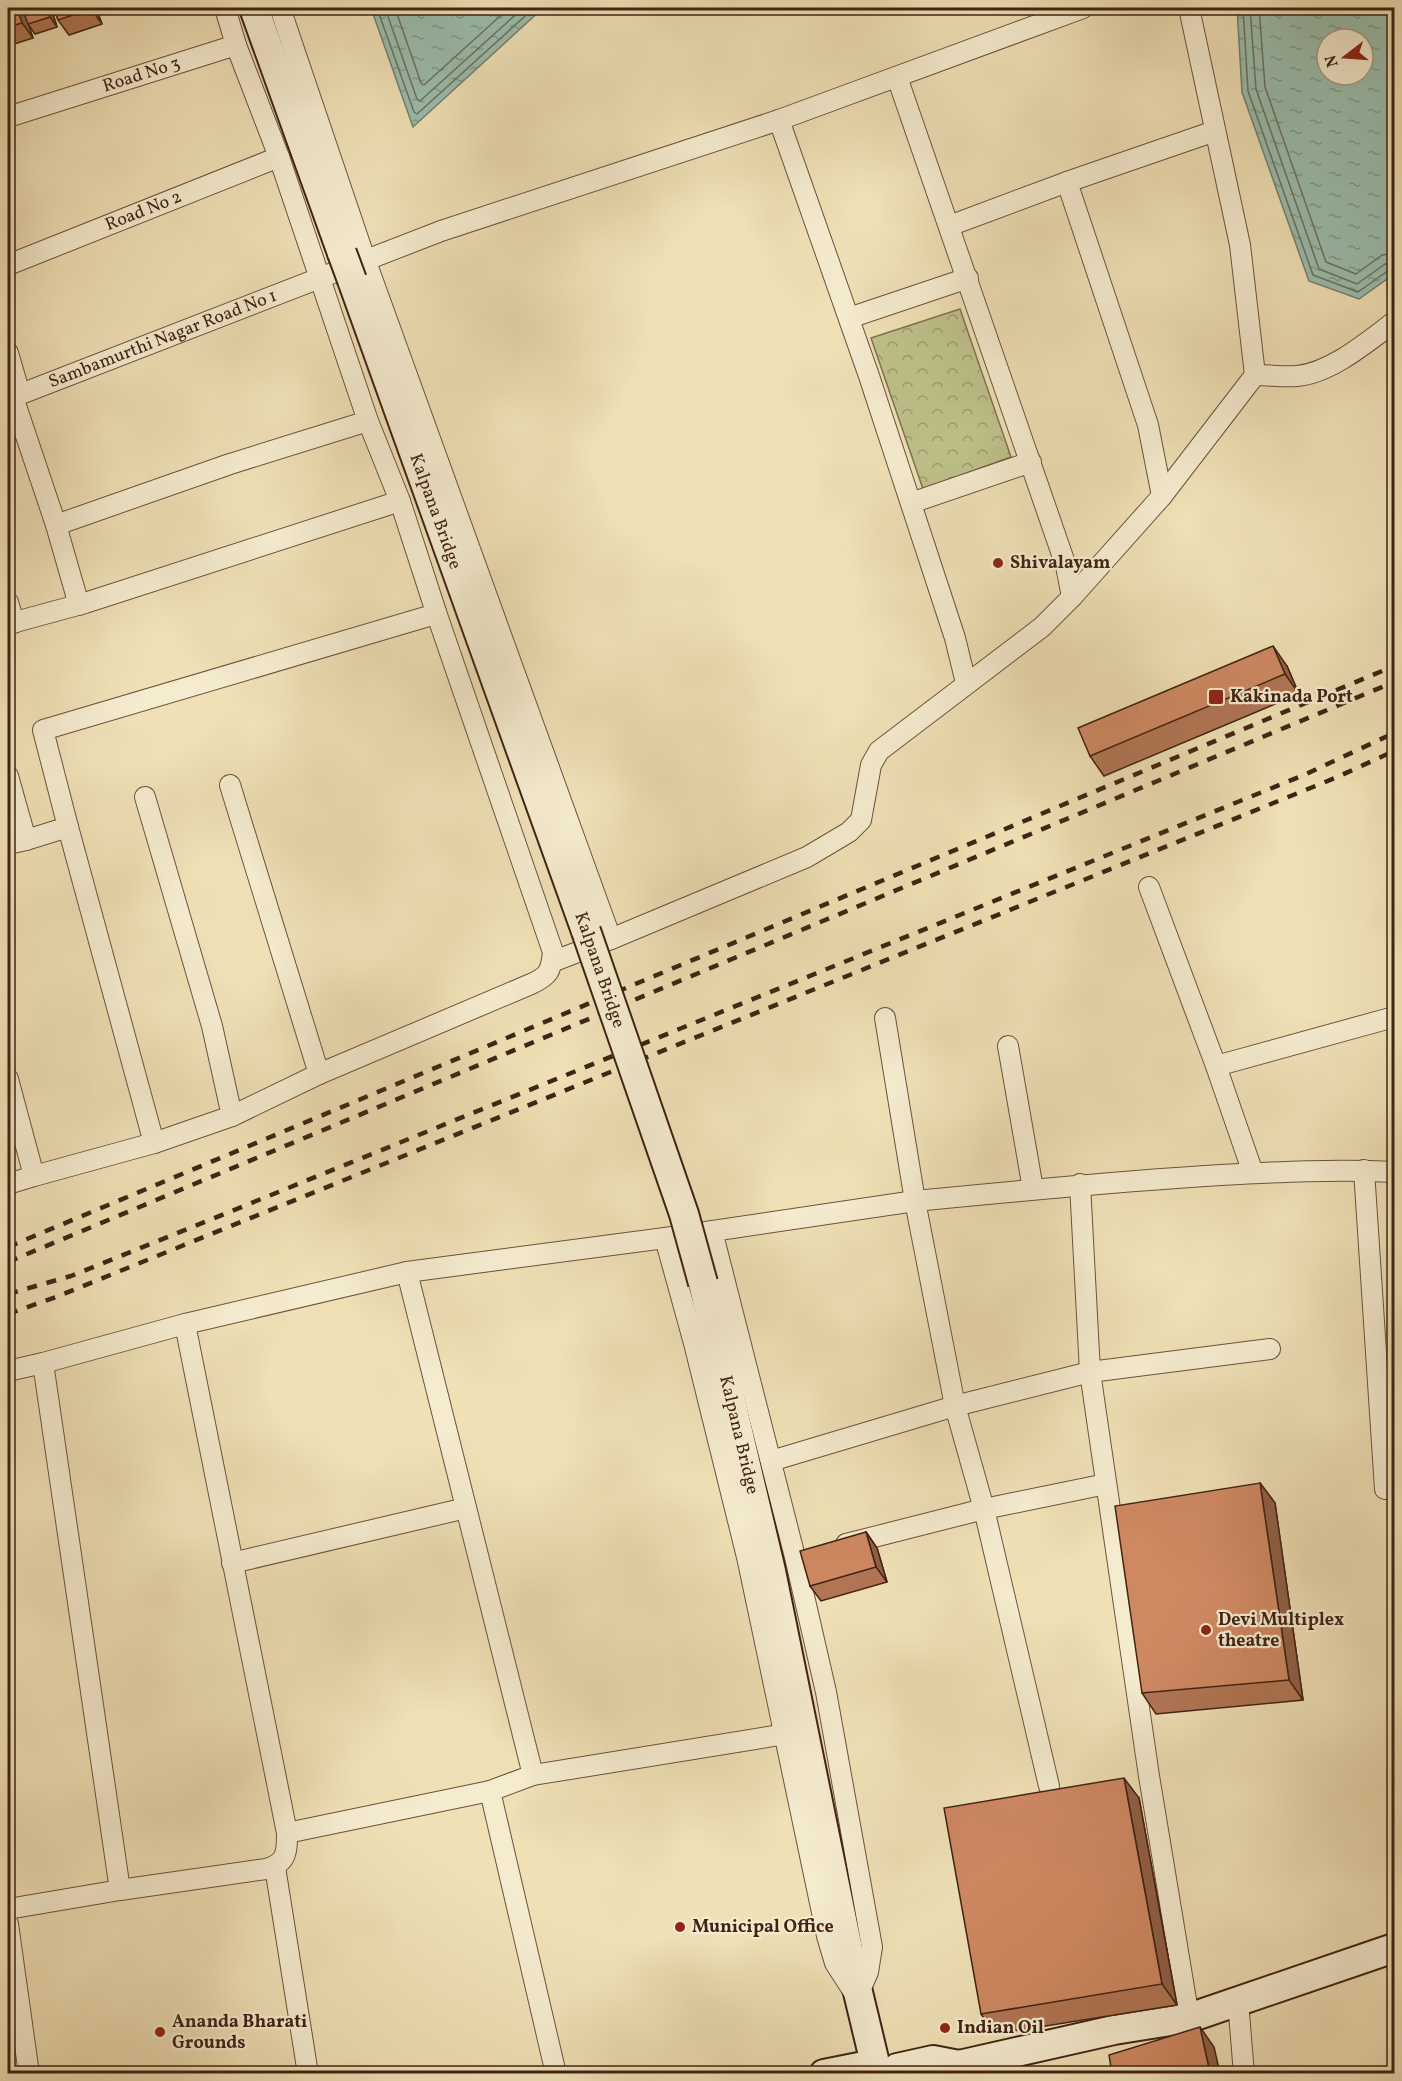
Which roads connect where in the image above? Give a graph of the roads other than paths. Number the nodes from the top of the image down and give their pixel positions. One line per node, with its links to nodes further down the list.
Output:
1 (225, 8): 6 (street)
2 (254, 8): 14 (main road, Kalpana Bridge)
3 (280, 8): 14 (street)
4 (1083, 8): 7 (street, Sambamurthi Nagar Road No 1)
5 (1189, 8): 10 (street)
6 (236, 45): 8 (street, Road No 3); 11 (street)
7 (897, 77): 9 (street, Sambamurthi Nagar Road No 1); 13 (street)
8 (8, 117)
9 (779, 120): 14 (street, Sambamurthi Nagar Road No 1); 18 (street)
10 (1215, 131): 12 (street); 21 (street)
11 (279, 157): 15 (street, Road No 2); 16 (street)
12 (1067, 182): 13 (street); 25 (street)
13 (949, 226): 17 (street)
14 (353, 264): 16 (street, Sambamurthi Nagar Road No 1); 41 (main road, Kalpana Bridge)
15 (8, 265)
16 (319, 277): 22 (street, Sambamurthi Nagar Road No 1); 23 (street)
17 (968, 278): 18 (street); 24 (street)
18 (849, 318): 27 (street)
19 (1395, 322): 21 (street)
20 (8, 353): 22 (street)
21 (1255, 375): 25 (street)
22 (13, 397): 28 (street)
23 (369, 421): 26 (street); 28 (street)
24 (1031, 462): 27 (street); 29 (street)
25 (1162, 496): 29 (street)
26 (400, 501): 31 (street); 32 (street)
27 (911, 503): 34 (street)
28 (56, 525): 31 (street)
29 (1072, 597): 34 (street)
30 (8, 602): 33 (street)
31 (80, 605): 33 (street)
32 (436, 612): 38 (street); 42 (street)
33 (11, 623)
34 (966, 683): 41 (street)
35 (8, 776): 39 (street)
36 (230, 785): 47 (street)
37 (145, 797): 49 (street)
38 (68, 827): 39 (street); 50 (street)
39 (17, 842)
40 (1149, 887): 46 (street)
41 (598, 935): 42 (street); 86 (main road, Kalpana Bridge, bridge)
42 (552, 962): 47 (street)
43 (1395, 1017): 46 (street)
44 (885, 1018): 58 (street)
45 (1008, 1046): 57 (street)
46 (1216, 1066): 53 (street)
47 (319, 1074): 49 (street)
48 (8, 1079): 54 (street)
49 (232, 1116): 50 (street)
50 (154, 1143): 54 (street)
51 (1364, 1170): 52 (street); 53 (street); 69 (street)
52 (1395, 1172)
53 (1253, 1173): 56 (street)
54 (34, 1176): 55 (street)
55 (8, 1184)
56 (1080, 1184): 57 (street); 66 (street)
57 (1034, 1189): 58 (street)
58 (915, 1201): 59 (street); 67 (street)
59 (712, 1231): 60 (street); 68 (street)
60 (665, 1238): 61 (street); 76 (street)
61 (407, 1272): 62 (street); 72 (street)
62 (185, 1324): 64 (street); 75 (street)
63 (1270, 1349): 66 (street)
64 (44, 1363): 65 (street); 82 (street)
65 (8, 1371)
66 (1090, 1372): 67 (street); 70 (street)
67 (955, 1406): 68 (street); 73 (street)
68 (771, 1461): 74 (street)
69 (1389, 1465): 71 (street)
70 (1106, 1484): 73 (street); 88 (street)
71 (1384, 1489)
72 (466, 1508): 75 (street); 77 (street)
73 (984, 1509): 74 (street); 78 (street)
74 (795, 1557): 86 (street)
75 (232, 1563): 80 (street)
76 (786, 1734): 77 (street); 86 (street)
77 (533, 1775): 79 (street)
78 (1049, 1786)
79 (489, 1791): 80 (street); 93 (street)
80 (287, 1833): 81 (street)
81 (275, 1866): 82 (street); 92 (street)
82 (120, 1890): 83 (street)
83 (8, 1910)
84 (8, 1924): 91 (street)
85 (1395, 1948): 87 (main road)
86 (858, 1994): 89 (main road, Kalpana Bridge)
87 (1238, 2001): 88 (main road); 95 (street)
88 (1189, 2018): 90 (main road)
89 (879, 2068): 90 (main road); 94 (main road)
90 (966, 2068)
91 (30, 2073)
92 (308, 2073)
93 (556, 2073)
94 (824, 2073)
95 (1244, 2073)

